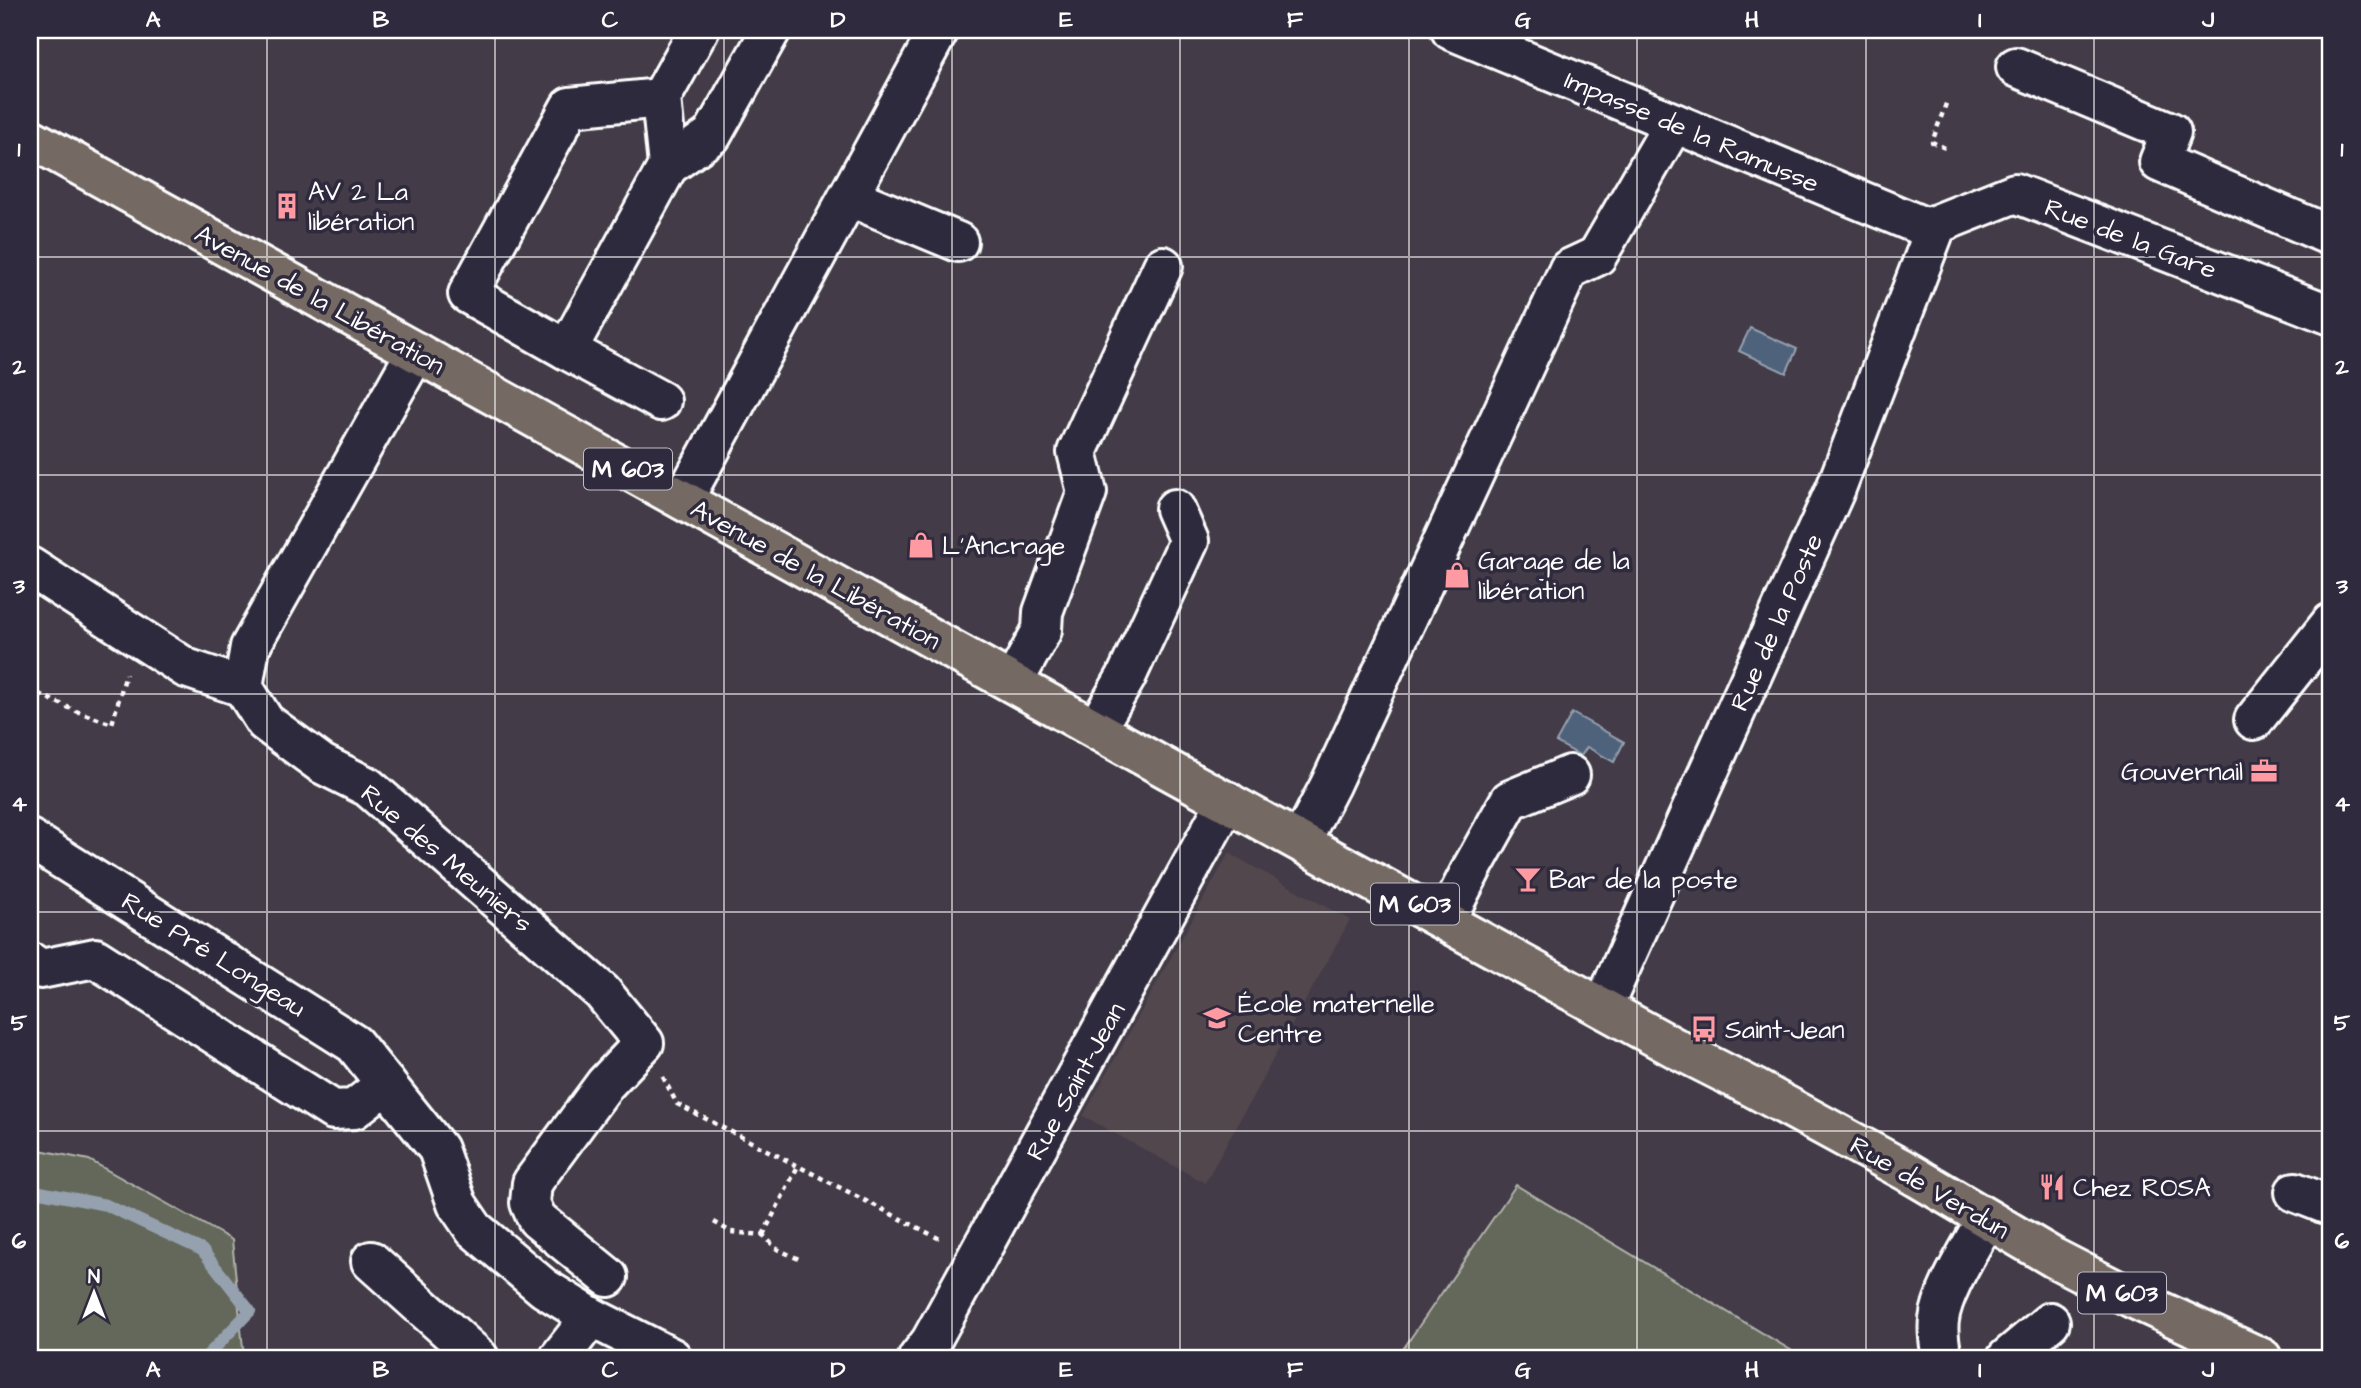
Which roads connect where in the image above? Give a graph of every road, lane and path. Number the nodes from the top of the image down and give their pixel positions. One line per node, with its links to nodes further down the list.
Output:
1 (699, 30): 6 (street)
2 (771, 30): 11 (street)
3 (939, 30): 12 (street)
4 (1451, 30): 8 (street, Impasse de la Ramusse)
5 (2016, 67): 14 (street)
6 (661, 98): 11 (street); 18 (street)
7 (1947, 101): 10 (path)
8 (1674, 123): 13 (street, Impasse de la Ramusse); 34 (street)
9 (30, 138): 19 (main road, Avenue de la Libération / M 603)
10 (1945, 148)
11 (668, 166): 18 (street)
12 (850, 197): 15 (street); 21 (street)
13 (1934, 231): 17 (street, Rue de la Gare); 37 (street, Rue de la Poste)
14 (2331, 236)
15 (958, 242)
16 (1163, 266): 26 (street)
17 (2331, 315)
18 (567, 350): 20 (street)
19 (416, 352): 21 (main road, Avenue de la Libération / M 603); 27 (street)
20 (661, 401)
21 (683, 500): 26 (main road, Avenue de la Libération / M 603)
22 (1175, 509): 30 (street)
23 (30, 568): 25 (street)
24 (2331, 623): 29 (street)
25 (148, 642): 27 (street); 28 (path)
26 (1013, 683): 30 (main road, Avenue de la Libération / M 603)
27 (243, 687): 38 (street, Rue des Meuniers)
28 (30, 690)
29 (2254, 720)
30 (1096, 729): 32 (main road, Avenue de la Libération / M 603)
31 (1570, 775): 35 (street)
32 (1227, 802): 34 (main road, Avenue de la Libération / M 603); 46 (street, Rue Saint-Jean)
33 (30, 839): 39 (street, Rue Pré Longeau)
34 (1301, 841): 35 (main road, Avenue de la Libération / M 603)
35 (1446, 921): 37 (main road, Avenue de la Libération / M 603)
36 (30, 962): 39 (street)
37 (1603, 1007): 43 (main road, Rue de Verdun / M 603)
38 (644, 1042): 40 (path); 49 (street)
39 (386, 1084): 50 (street, Rue Pré Longeau)
40 (798, 1166): 45 (path); 46 (path)
41 (2295, 1192): 42 (street)
42 (2331, 1206)
43 (1986, 1219): 56 (street); 58 (main road, Rue de Verdun / M 603)
44 (715, 1222): 45 (path)
45 (763, 1235): 48 (path)
46 (976, 1259): 55 (street, Rue Saint-Jean)
47 (371, 1261): 52 (street)
48 (802, 1261)
49 (608, 1276)
50 (591, 1317): 53 (street); 54 (street, Rue Pré Longeau)
51 (2050, 1322): 57 (street)
52 (479, 1358)
53 (559, 1358)
54 (672, 1358)
55 (918, 1358)
56 (1942, 1358)
57 (2007, 1358)
58 (2262, 1358)

